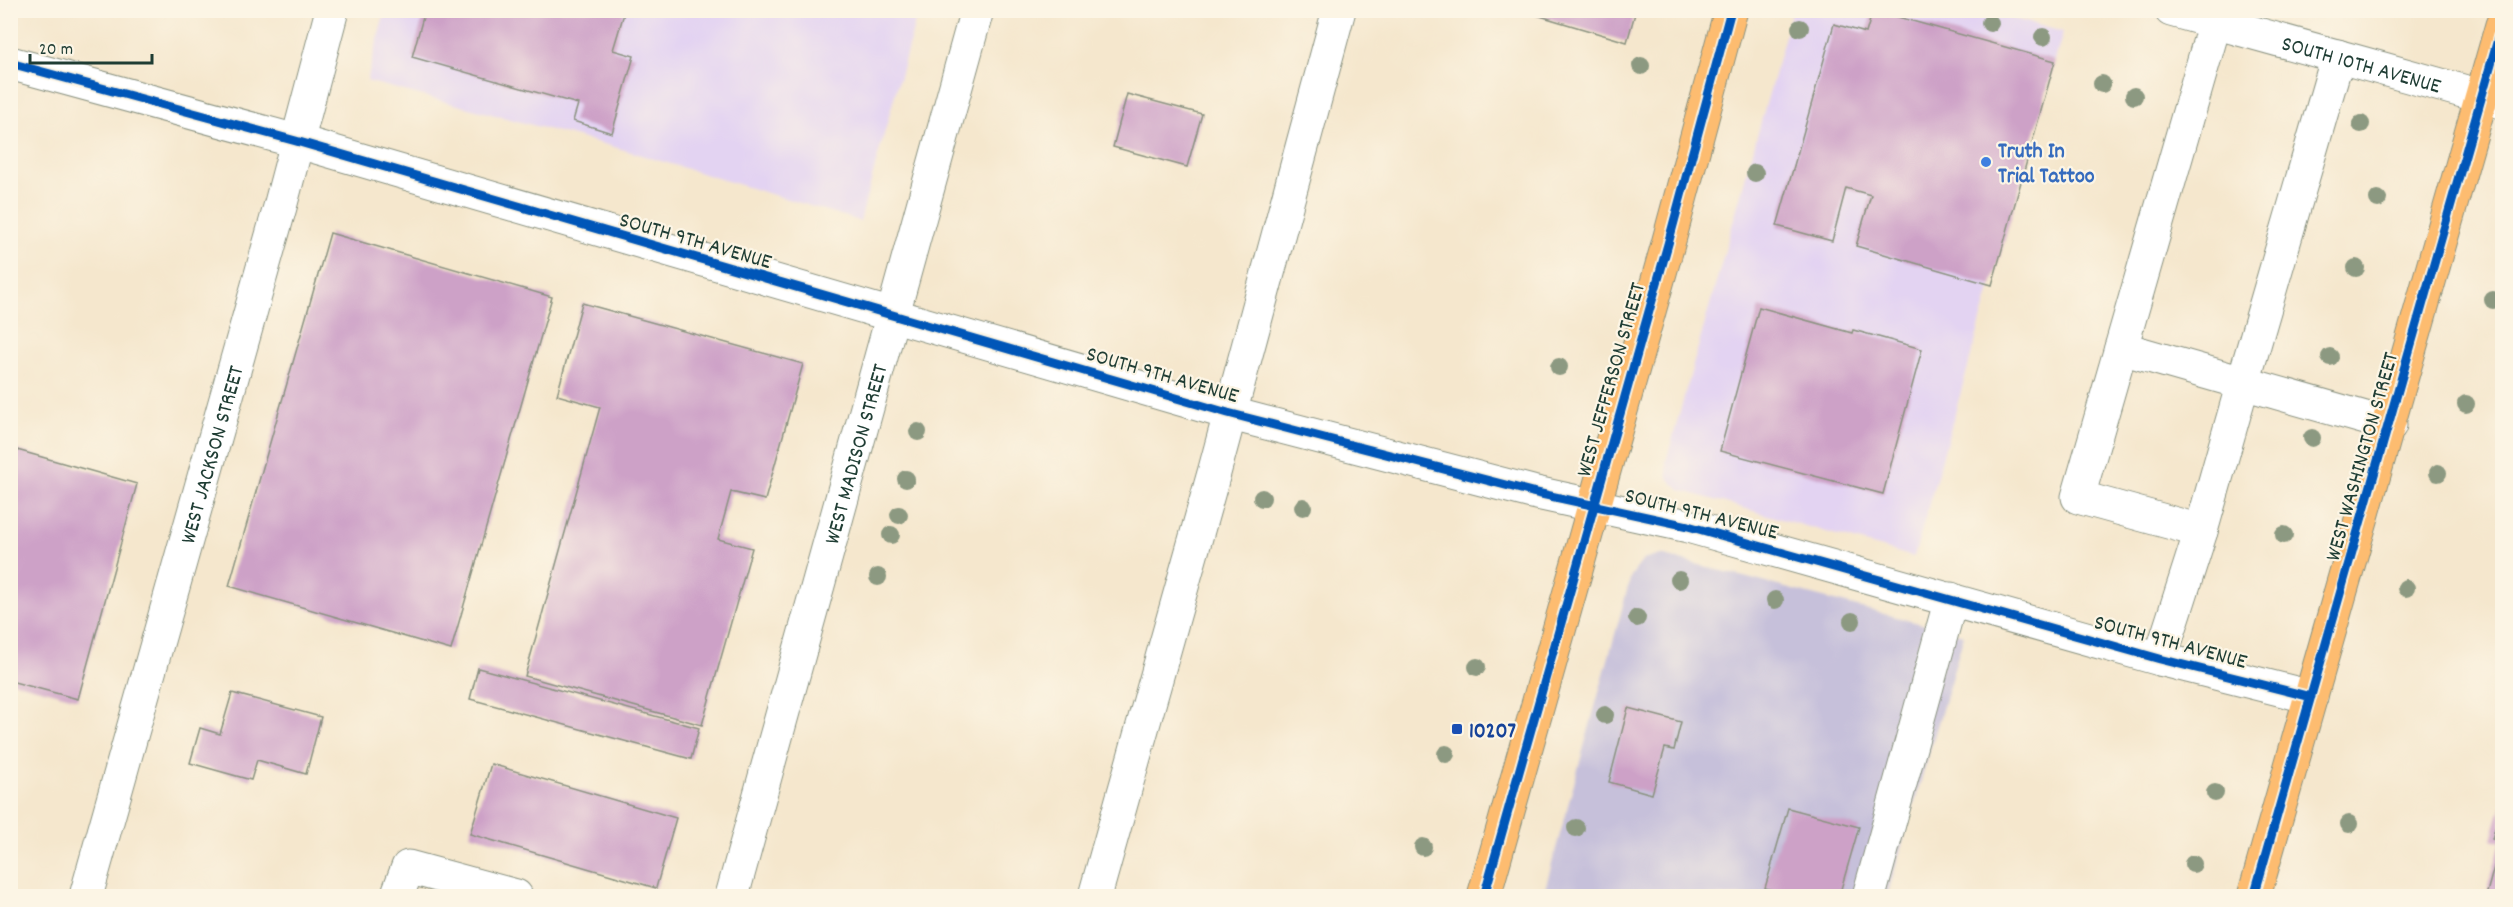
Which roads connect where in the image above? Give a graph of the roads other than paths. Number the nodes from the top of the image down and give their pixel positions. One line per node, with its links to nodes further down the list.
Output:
1 (332, 10): 11 (street, WEST JACKSON STREET)
2 (977, 10): 12 (street, WEST MADISON STREET)
3 (1339, 10): 15 (street)
4 (1731, 10): 17 (main road, WEST JEFFERSON STREET)
5 (2171, 10): 6 (street, SOUTH 10TH AVENUE)
6 (2215, 22): 8 (street, SOUTH 10TH AVENUE); 13 (street)
7 (2502, 25): 10 (main road, WEST WASHINGTON STREET)
8 (2338, 56): 10 (street, SOUTH 10TH AVENUE); 14 (street)
9 (10, 63): 11 (street, SOUTH 9TH AVENUE)
10 (2493, 99): 16 (main road, WEST WASHINGTON STREET)
11 (296, 141): 12 (street, SOUTH 9TH AVENUE); 22 (street, WEST JACKSON STREET)
12 (892, 316): 15 (street, SOUTH 9TH AVENUE); 25 (street, WEST MADISON STREET)
13 (2121, 348): 14 (street); 18 (street)
14 (2243, 383): 16 (street); 18 (street)
15 (1228, 413): 17 (street, SOUTH 9TH AVENUE); 26 (street)
16 (2390, 425): 21 (main road, WEST WASHINGTON STREET)
17 (1593, 506): 19 (street, SOUTH 9TH AVENUE); 27 (main road, WEST JEFFERSON STREET)
18 (2201, 531): 20 (street)
19 (1951, 599): 20 (street, SOUTH 9TH AVENUE); 28 (street)
20 (2160, 659): 21 (street, SOUTH 9TH AVENUE)
21 (2311, 697): 29 (main road, WEST WASHINGTON STREET)
22 (86, 897)
23 (398, 897): 24 (street)
24 (516, 897)
25 (732, 897)
26 (1095, 897)
27 (1484, 897)
28 (1869, 897)
29 (2254, 897)

